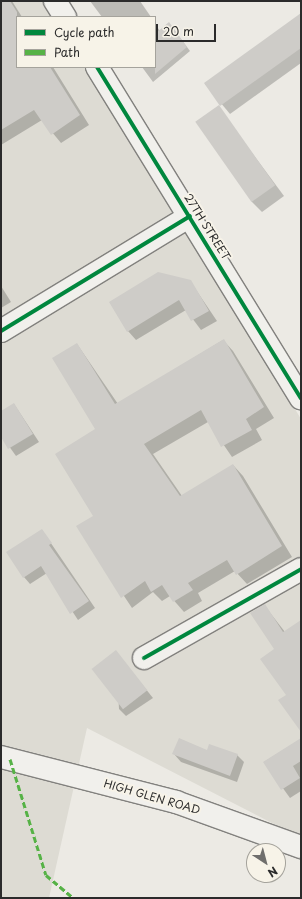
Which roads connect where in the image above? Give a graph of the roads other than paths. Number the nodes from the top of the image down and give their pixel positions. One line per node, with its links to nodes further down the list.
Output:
1 (55, 1): 2 (street)
2 (64, 16)
3 (98, 68): 4 (street, 27TH STREET)
4 (190, 216): 5 (street); 6 (street, 27TH STREET)
5 (1, 331)
6 (301, 398)
7 (301, 569): 8 (street)
8 (144, 658)
9 (1, 757): 10 (street, HIGH GLEN ROAD)
10 (301, 847)

